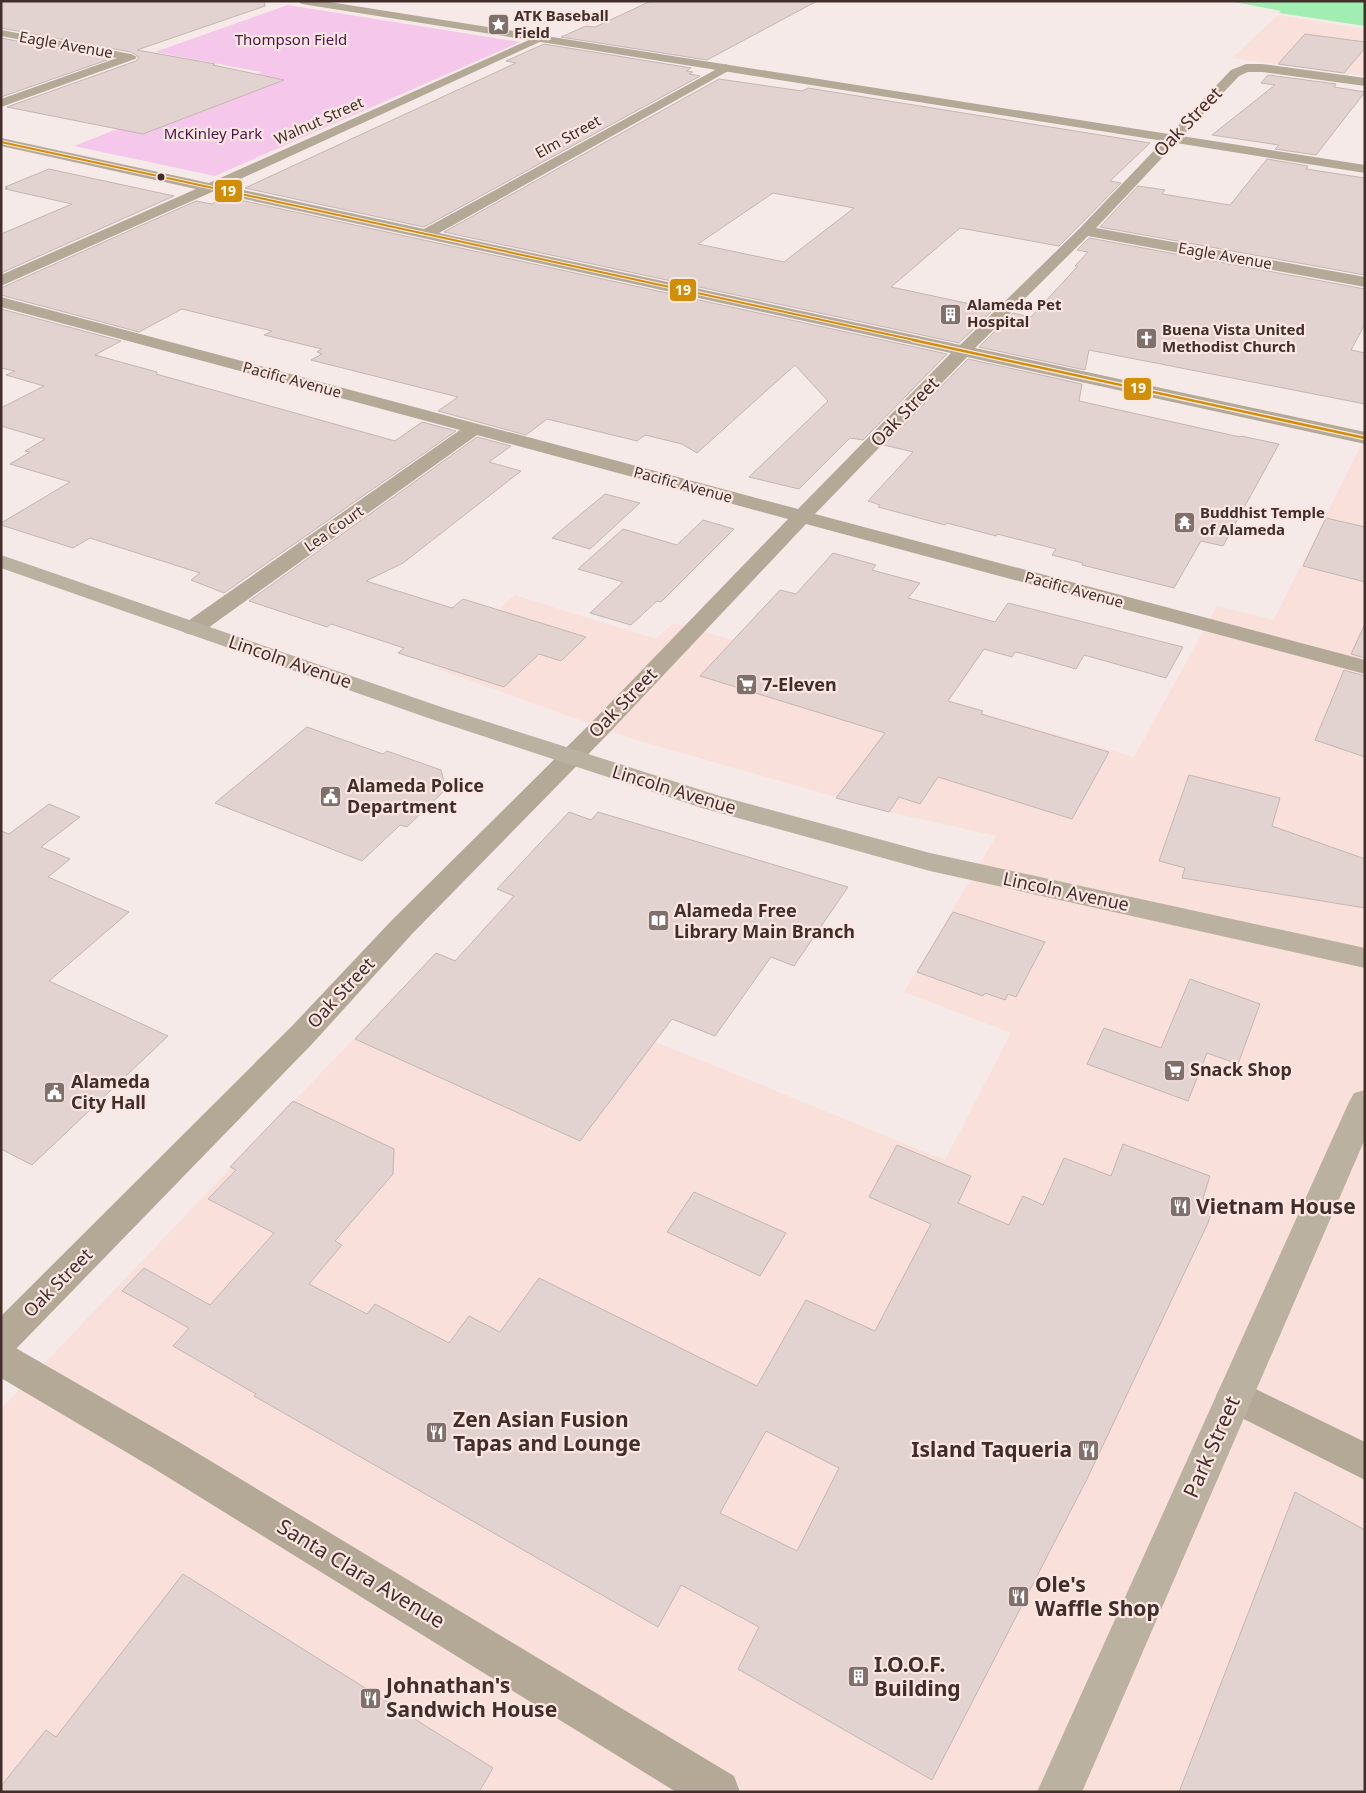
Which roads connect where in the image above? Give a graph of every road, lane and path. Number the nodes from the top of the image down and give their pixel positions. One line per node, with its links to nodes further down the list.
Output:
1 (302, 1): 3 (street)
2 (1, 33): 6 (street, Eagle Avenue)
3 (540, 38): 4 (street); 10 (street, Walnut Street)
4 (726, 68): 7 (street); 12 (street, Elm Street)
5 (1365, 82): 7 (street, Oak Street)
6 (1, 103)
7 (1172, 138): 9 (street); 11 (street, Oak Street)
8 (1, 142): 10 (street)
9 (1365, 169)
10 (210, 188): 12 (street); 13 (street, Walnut Street)
11 (1085, 231): 14 (street, Eagle Avenue); 16 (street, Oak Street)
12 (426, 234): 16 (street)
13 (1, 281)
14 (1365, 282)
15 (1, 302): 17 (street, Pacific Avenue)
16 (964, 351): 18 (street); 19 (street, Oak Street)
17 (474, 429): 19 (street, Pacific Avenue); 21 (street, Lea Court)
18 (1365, 438)
19 (801, 517): 22 (street, Pacific Avenue); 23 (street, Oak Street)
20 (1, 561): 21 (main road, Lincoln Avenue)
21 (193, 628): 23 (main road, Lincoln Avenue)
22 (1365, 667)
23 (571, 757): 24 (main road, Lincoln Avenue); 26 (street, Oak Street)
24 (1365, 958)
25 (1365, 1102): 28 (main road, Park Street)
26 (1, 1340)
27 (1, 1359): 30 (street, Santa Clara Avenue)
28 (1235, 1396): 29 (street); 31 (main road, Park Street)
29 (1365, 1462)
30 (718, 1792)
31 (1059, 1792)

